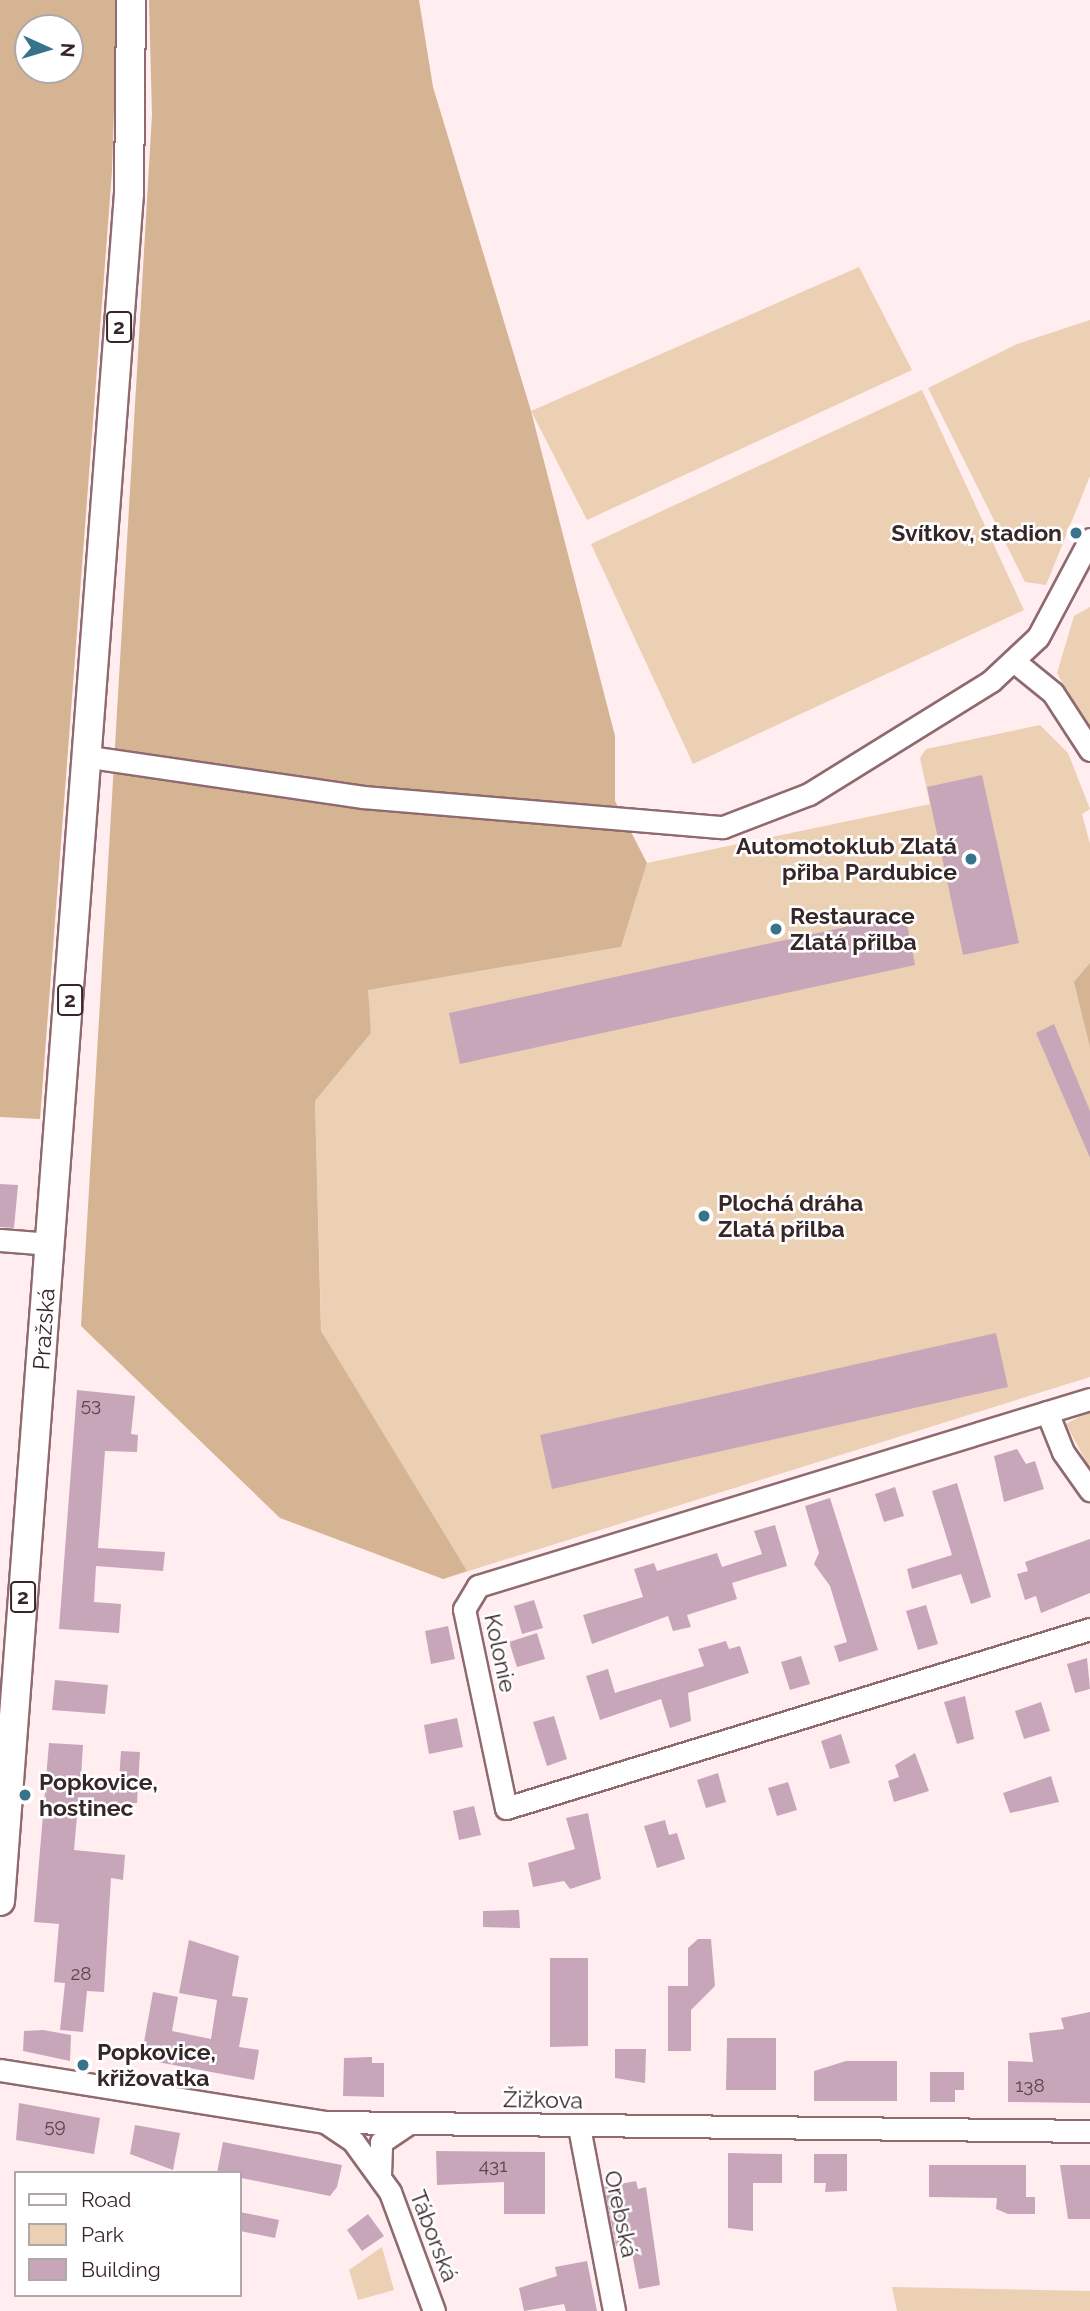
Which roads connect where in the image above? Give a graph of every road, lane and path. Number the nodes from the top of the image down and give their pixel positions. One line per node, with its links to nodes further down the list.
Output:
1 (131, 0): 5 (main road, 2)
2 (1090, 539): 3 (street)
3 (1015, 662): 4 (street); 5 (street)
4 (1090, 750)
5 (89, 757): 7 (main road, Pražská / 2)
6 (0, 1240): 7 (street)
7 (51, 1244): 12 (main road, Pražská / 2)
8 (1090, 1399): 9 (street)
9 (1047, 1412): 10 (street); 11 (street, Kolonie)
10 (1090, 1490)
11 (1090, 1629)
12 (0, 1901)
13 (0, 2070): 14 (street, Žižkova)
14 (325, 2122): 15 (street, Žižkova); 18 (street, Táborská)
15 (408, 2124): 16 (street, Žižkova); 18 (street)
16 (579, 2127): 17 (street, Žižkova); 20 (street, Orebská)
17 (1090, 2131)
18 (380, 2177): 19 (street, Táborská)
19 (434, 2311)
20 (614, 2311)

